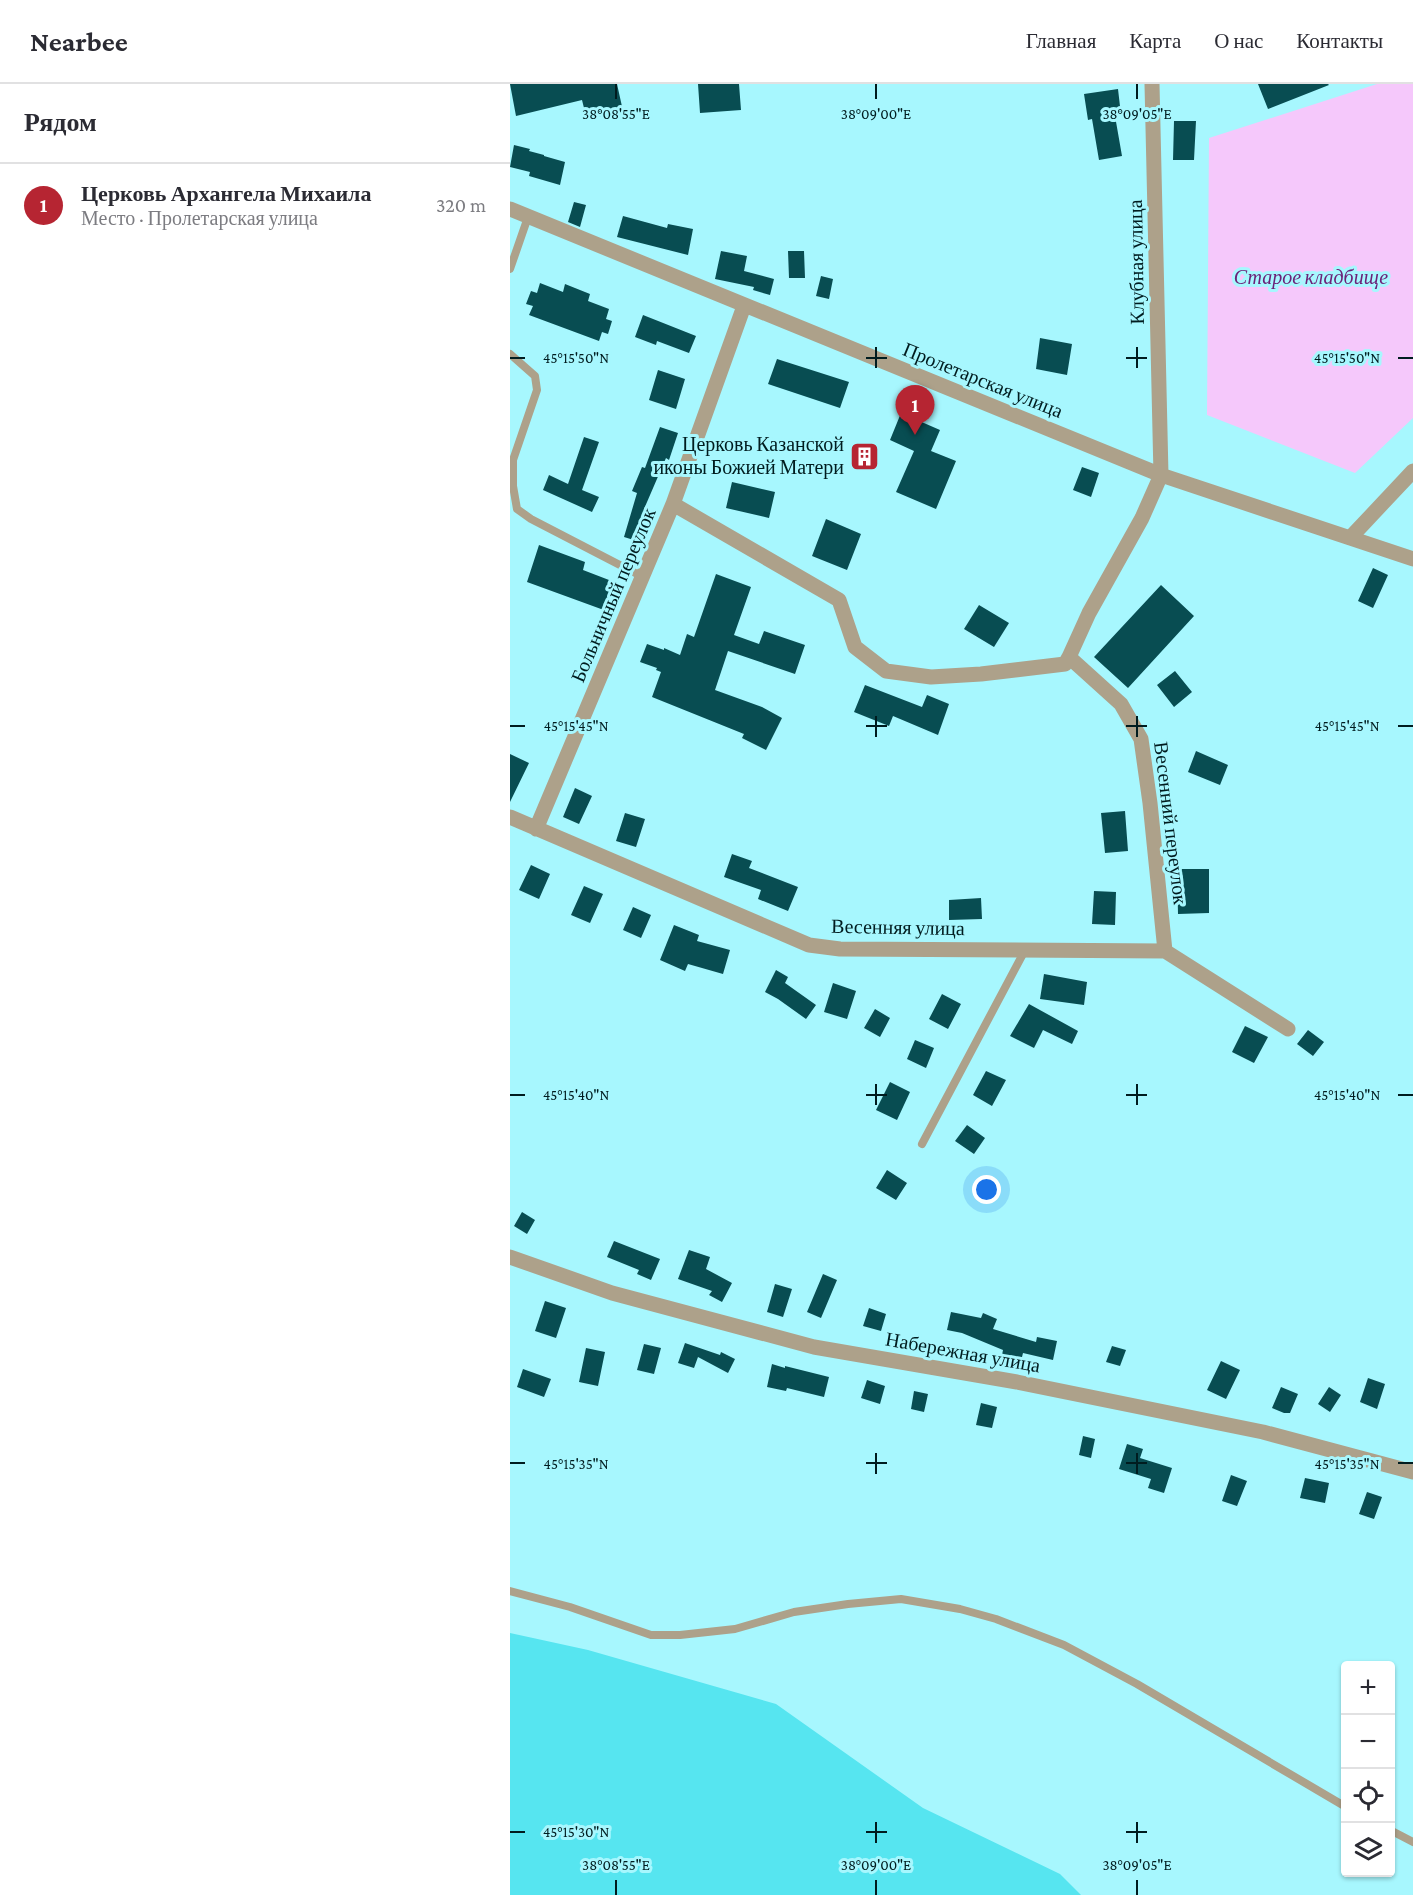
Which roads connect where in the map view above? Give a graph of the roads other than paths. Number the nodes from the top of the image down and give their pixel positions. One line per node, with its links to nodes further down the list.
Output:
1 (1152, 84): 8 (street, Клубная улица)
2 (510, 209): 3 (street, Пролетарская улица)
3 (528, 217): 4 (lane); 5 (street, Пролетарская улица)
4 (510, 269)
5 (744, 306): 8 (street, Пролетарская улица); 9 (street, Больничный переулок)
6 (510, 354): 12 (lane)
7 (1413, 471): 10 (street)
8 (1161, 475): 10 (street, Пролетарская улица); 13 (street)
9 (673, 504): 12 (street, Больничный переулок); 13 (street)
10 (1350, 538): 11 (street, Пролетарская улица)
11 (1413, 560)
12 (643, 577): 15 (street, Больничный переулок)
13 (1069, 657): 17 (street, Весенний переулок)
14 (510, 817): 15 (street, Весенняя улица)
15 (536, 829): 16 (street, Весенняя улица)
16 (1025, 950): 17 (street, Весенняя улица); 19 (lane)
17 (1165, 951): 18 (street)
18 (1288, 1029)
19 (922, 1144)
20 (510, 1257): 21 (street, Набережная улица)
21 (1413, 1472)
22 (510, 1591): 23 (lane)
23 (1341, 1804)
24 (1395, 1833): 25 (lane)
25 (1413, 1842)

